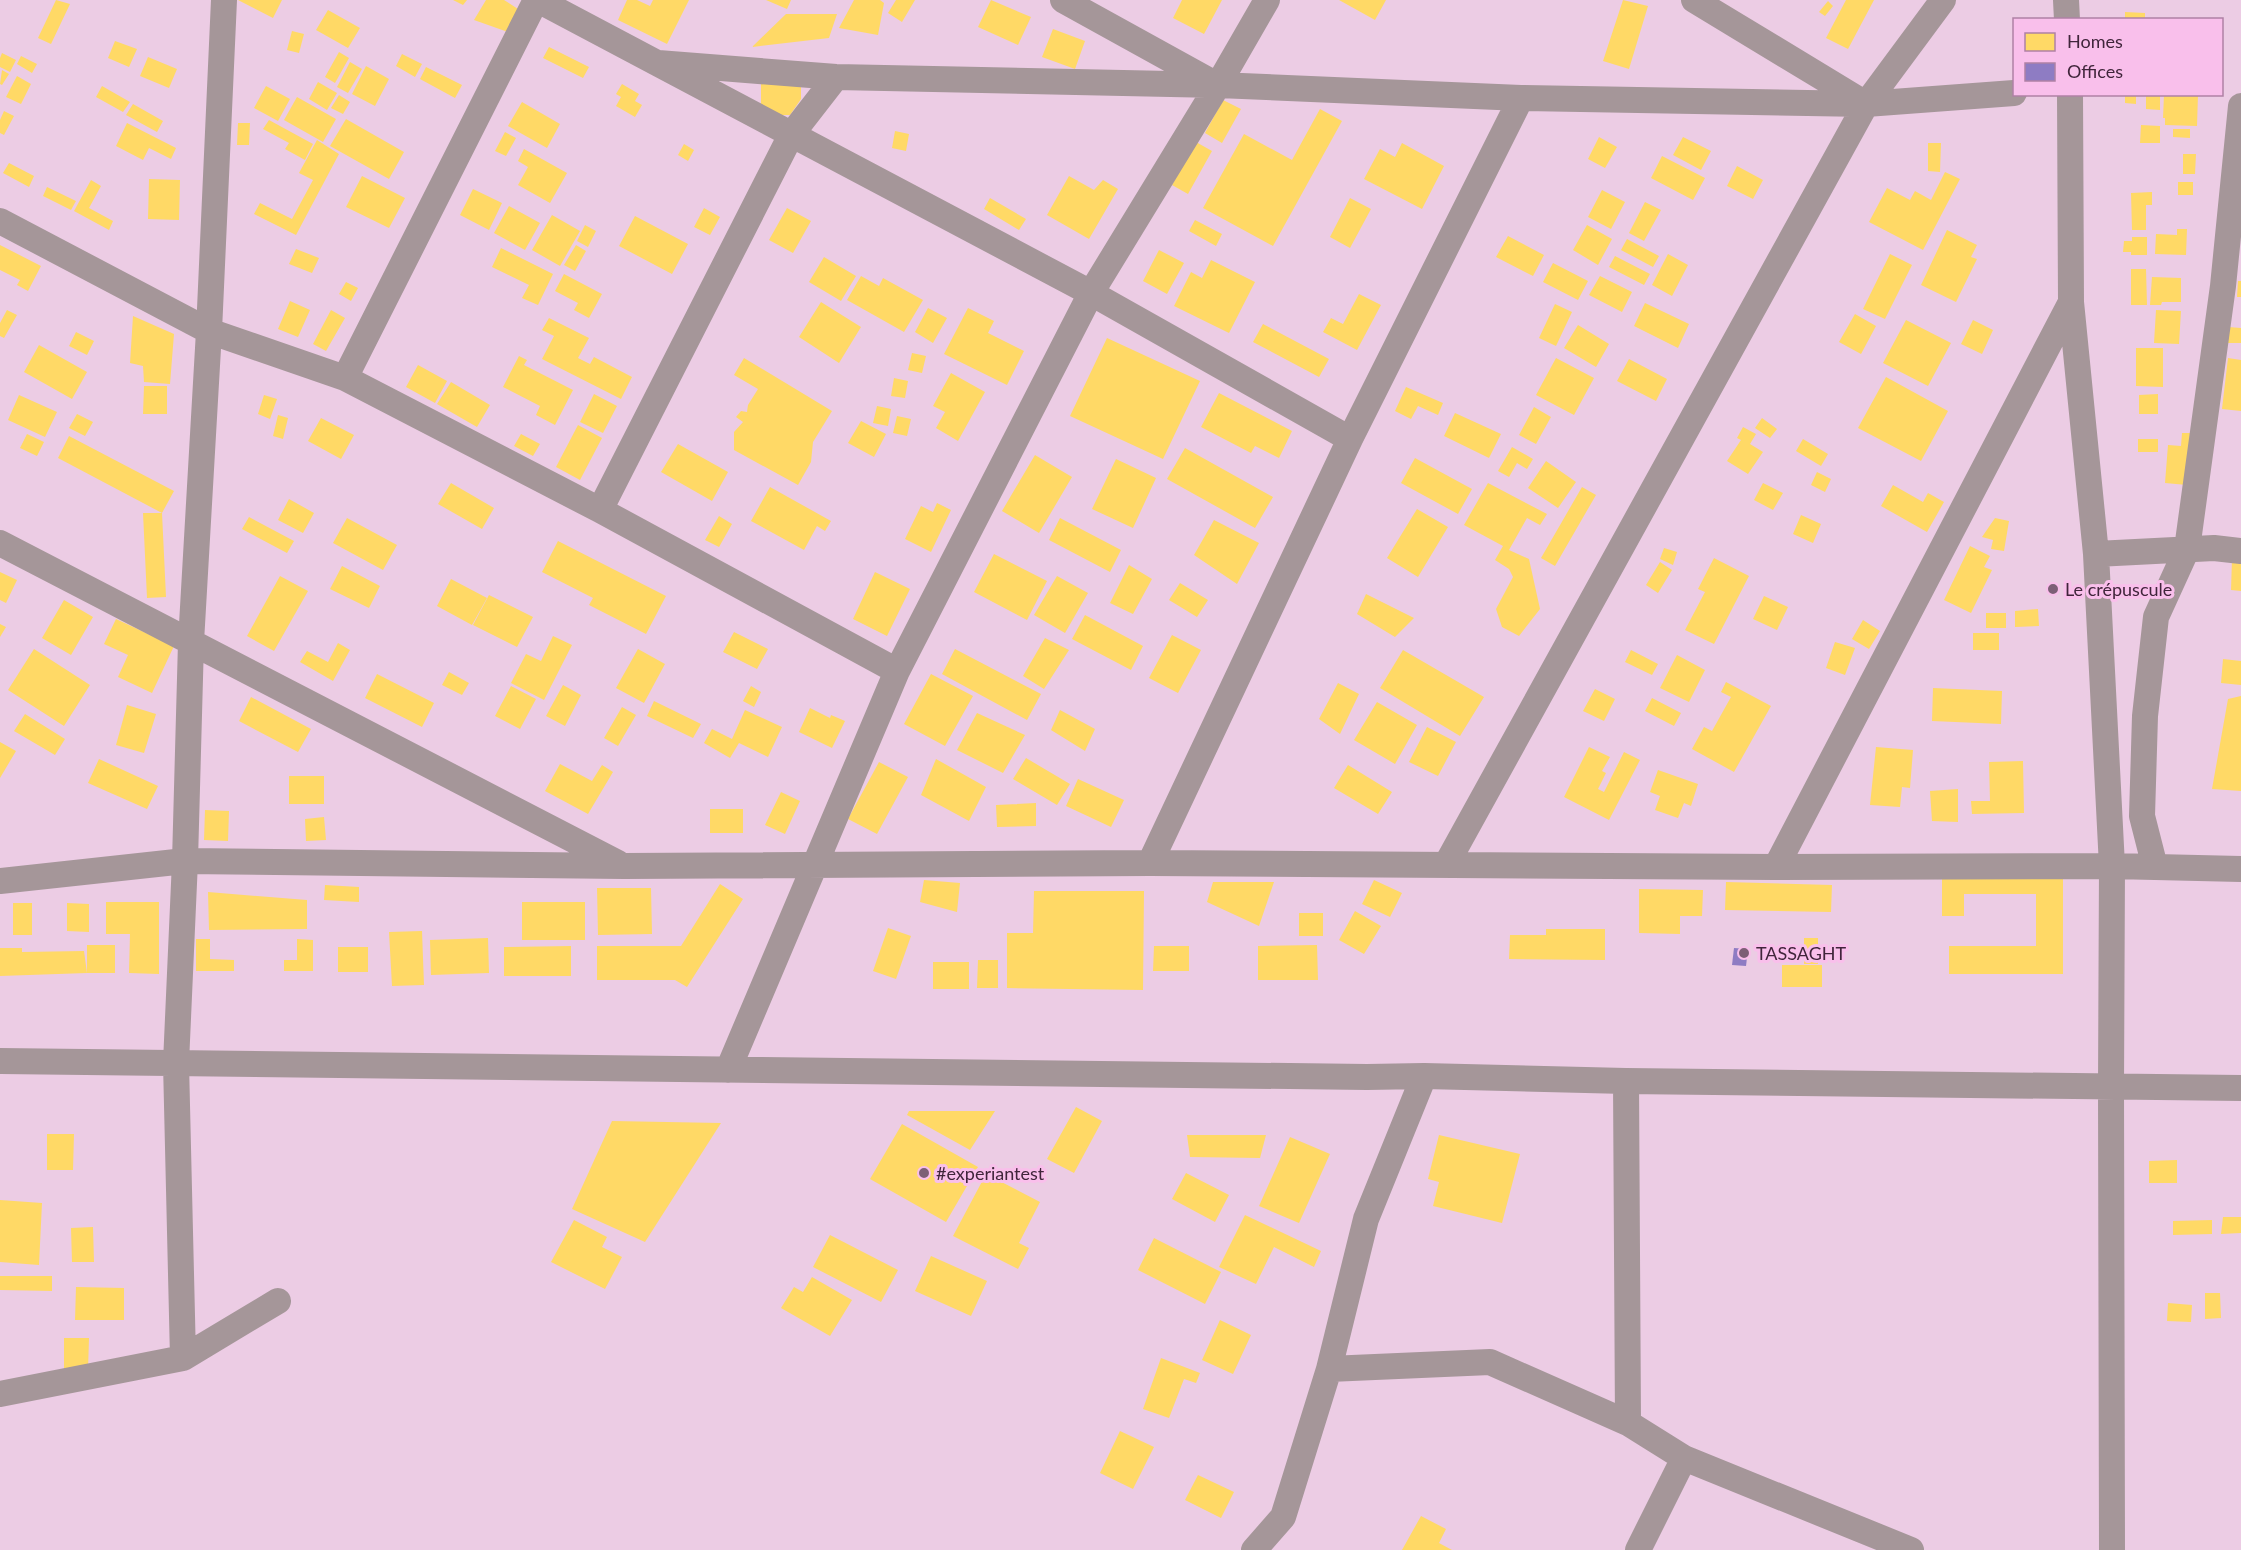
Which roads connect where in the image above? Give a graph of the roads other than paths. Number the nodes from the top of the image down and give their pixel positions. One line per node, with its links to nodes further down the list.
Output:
1 (224, 0): 21 (street)
2 (537, 0): 9 (street); 22 (street)
3 (1064, 0): 11 (street)
4 (1267, 0): 11 (street)
5 (1694, 0): 15 (street)
6 (1943, 0): 15 (street)
7 (2066, 0): 8 (street)
8 (2067, 18)
9 (658, 63): 10 (street); 17 (street)
10 (836, 77): 11 (street); 17 (street)
11 (1218, 86): 14 (street); 19 (street)
12 (2013, 93): 15 (street)
13 (2070, 96): 20 (street)
14 (1521, 98): 15 (street); 23 (street)
15 (1866, 104): 34 (street)
16 (2241, 106): 26 (street)
17 (791, 135): 19 (street); 24 (street)
18 (0, 221): 21 (street)
19 (1092, 293): 23 (street); 30 (street)
20 (2072, 302): 28 (street); 37 (street)
21 (209, 331): 22 (street); 29 (street)
22 (345, 378): 24 (street)
23 (1350, 439): 32 (street)
24 (600, 510): 30 (street)
25 (0, 543): 29 (street)
26 (2187, 549): 27 (street); 28 (street); 38 (street)
27 (2241, 551)
28 (2096, 554): 36 (street)
29 (191, 642): 31 (street); 35 (street)
30 (897, 671): 33 (street)
31 (185, 861): 35 (street); 40 (street); 42 (street)
32 (1150, 863): 33 (street); 34 (street)
33 (814, 864): 35 (street); 43 (street)
34 (1446, 865): 37 (street)
35 (624, 866)
36 (2112, 866): 37 (street); 38 (street); 46 (street)
37 (1776, 867)
38 (2155, 867): 39 (street)
39 (2241, 869)
40 (5, 877)
41 (0, 1061): 42 (street)
42 (176, 1063): 43 (street); 49 (street)
43 (728, 1070): 44 (street)
44 (1424, 1076): 45 (street); 50 (street)
45 (1626, 1081): 46 (street); 52 (street)
46 (2111, 1087): 47 (street); 59 (street)
47 (2241, 1088)
48 (278, 1301): 49 (street)
49 (183, 1358): 51 (street)
50 (1329, 1369): 52 (street); 54 (street)
51 (0, 1394)
52 (1628, 1423): 53 (street)
53 (1684, 1458): 57 (street); 58 (street)
54 (1283, 1517): 55 (street); 56 (street)
55 (1254, 1550)
56 (1275, 1550)
57 (1638, 1550)
58 (1911, 1550)
59 (2112, 1550)

